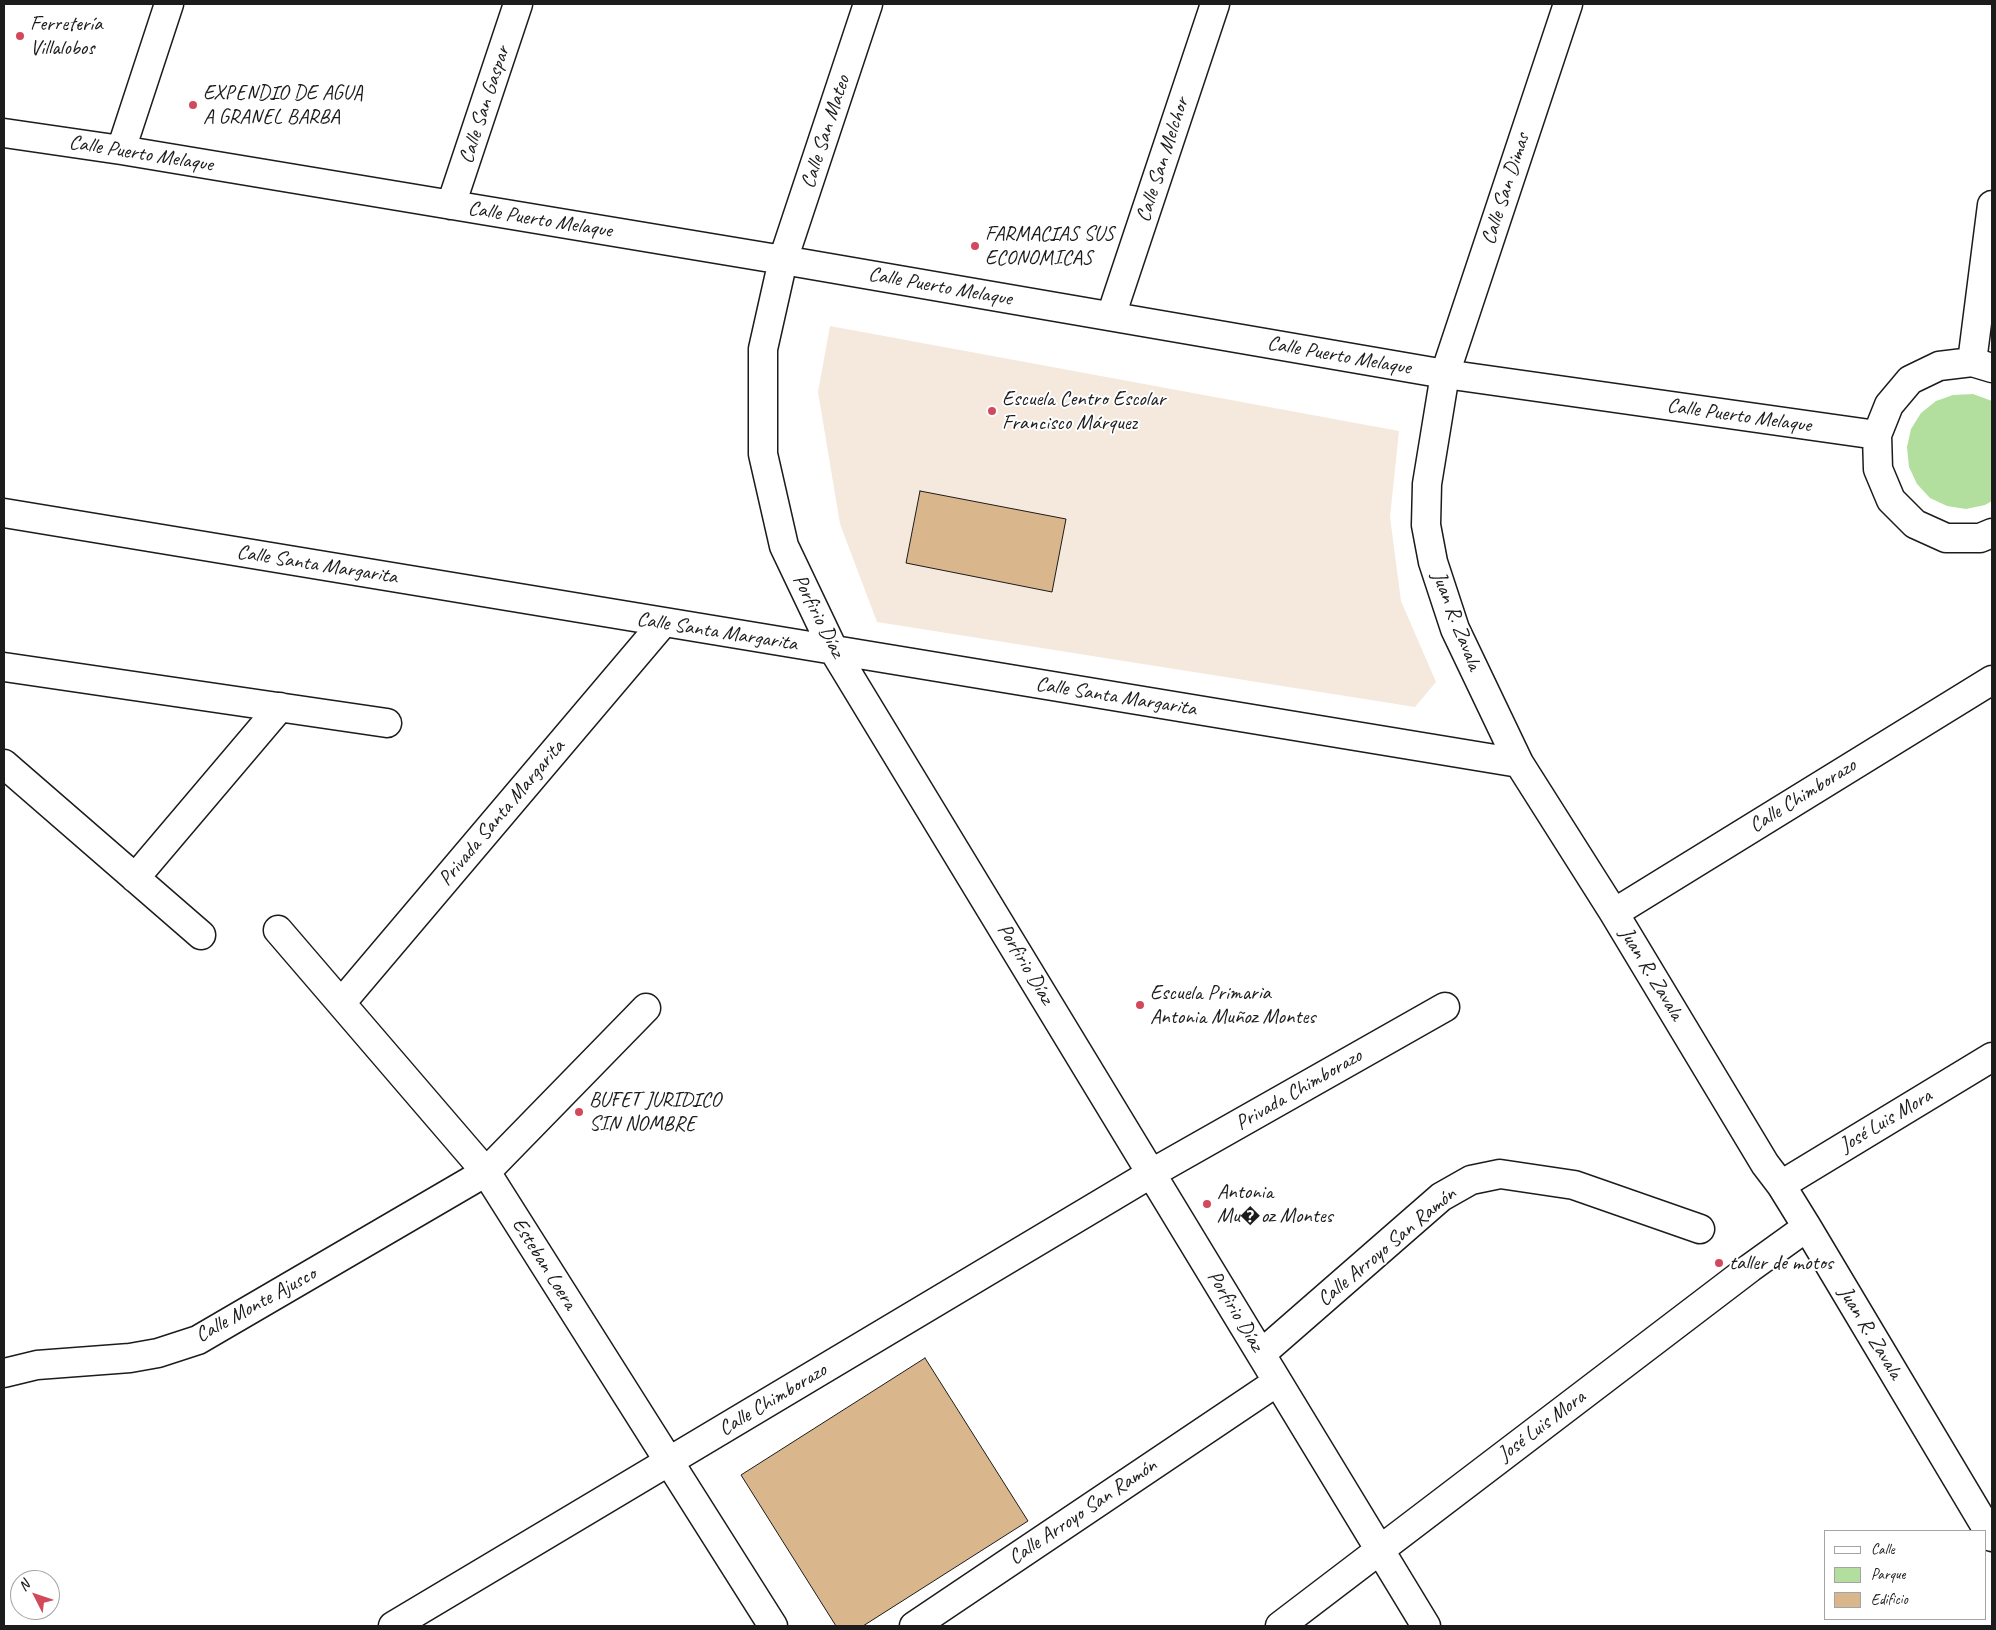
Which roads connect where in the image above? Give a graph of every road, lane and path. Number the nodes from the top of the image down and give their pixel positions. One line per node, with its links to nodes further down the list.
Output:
1 (169, 4): 7 (street)
2 (518, 4): 8 (street, Calle San Gaspar)
3 (868, 4): 10 (street, Calle San Mateo)
4 (1215, 4): 11 (street, Calle San Melchor)
5 (1568, 4): 13 (street, Calle San Dimas)
6 (4, 133): 7 (street, Calle Puerto Melaque)
7 (120, 150): 8 (street, Calle Puerto Melaque)
8 (451, 205): 10 (street, Calle Puerto Melaque)
9 (1992, 205): 12 (street)
10 (783, 260): 11 (street, Calle Puerto Melaque); 18 (street, Porfirio Díaz)
11 (1111, 316): 13 (street, Calle Puerto Melaque)
12 (1982, 365): 14 (street)
13 (1445, 374): 14 (street, Calle Puerto Melaque); 23 (street, Juan R. Zavala)
14 (1877, 436): 16 (street)
15 (4, 513): 17 (street, Calle Santa Margarita)
16 (1992, 533)
17 (662, 623): 18 (street, Calle Santa Margarita); 29 (street, Privada Santa Margarita)
18 (834, 651): 23 (street, Calle Santa Margarita); 34 (street, Porfirio Díaz)
19 (4, 667): 21 (street)
20 (1992, 680): 26 (street, Calle Chimborazo)
21 (280, 707): 22 (street); 25 (street)
22 (387, 723)
23 (1519, 763): 26 (street, Juan R. Zavala)
24 (4, 764): 25 (street)
25 (135, 878): 28 (street)
26 (1614, 913): 35 (street, Juan R. Zavala)
27 (278, 930): 29 (street, Esteban Loera)
28 (201, 935)
29 (342, 1002): 33 (street, Esteban Loera)
30 (1446, 1007): 34 (street, Privada Chimborazo)
31 (646, 1008): 33 (street, Calle Monte Ajusco)
32 (1992, 1058): 35 (street, José Luis Mora)
33 (486, 1172): 39 (street, Calle Monte Ajusco); 41 (street, Esteban Loera)
34 (1152, 1173): 38 (street, Porfirio Díaz); 41 (street, Calle Chimborazo)
35 (1781, 1185): 36 (street, Juan R. Zavala)
36 (1806, 1227): 42 (street, Juan R. Zavala); 43 (street, José Luis Mora)
37 (1700, 1229): 38 (street, Calle Arroyo San Ramón)
38 (1261, 1354): 40 (street, Porfirio Díaz)
39 (4, 1373)
40 (1277, 1382): 43 (street, Porfirio Díaz); 46 (street, Calle Arroyo San Ramón)
41 (669, 1463): 44 (street, Calle Chimborazo); 45 (street, Esteban Loera)
42 (1992, 1537)
43 (1380, 1550): 47 (street, José Luis Mora); 48 (street, Porfirio Díaz)
44 (394, 1626)
45 (774, 1626)
46 (914, 1626)
47 (1280, 1626)
48 (1426, 1626)

